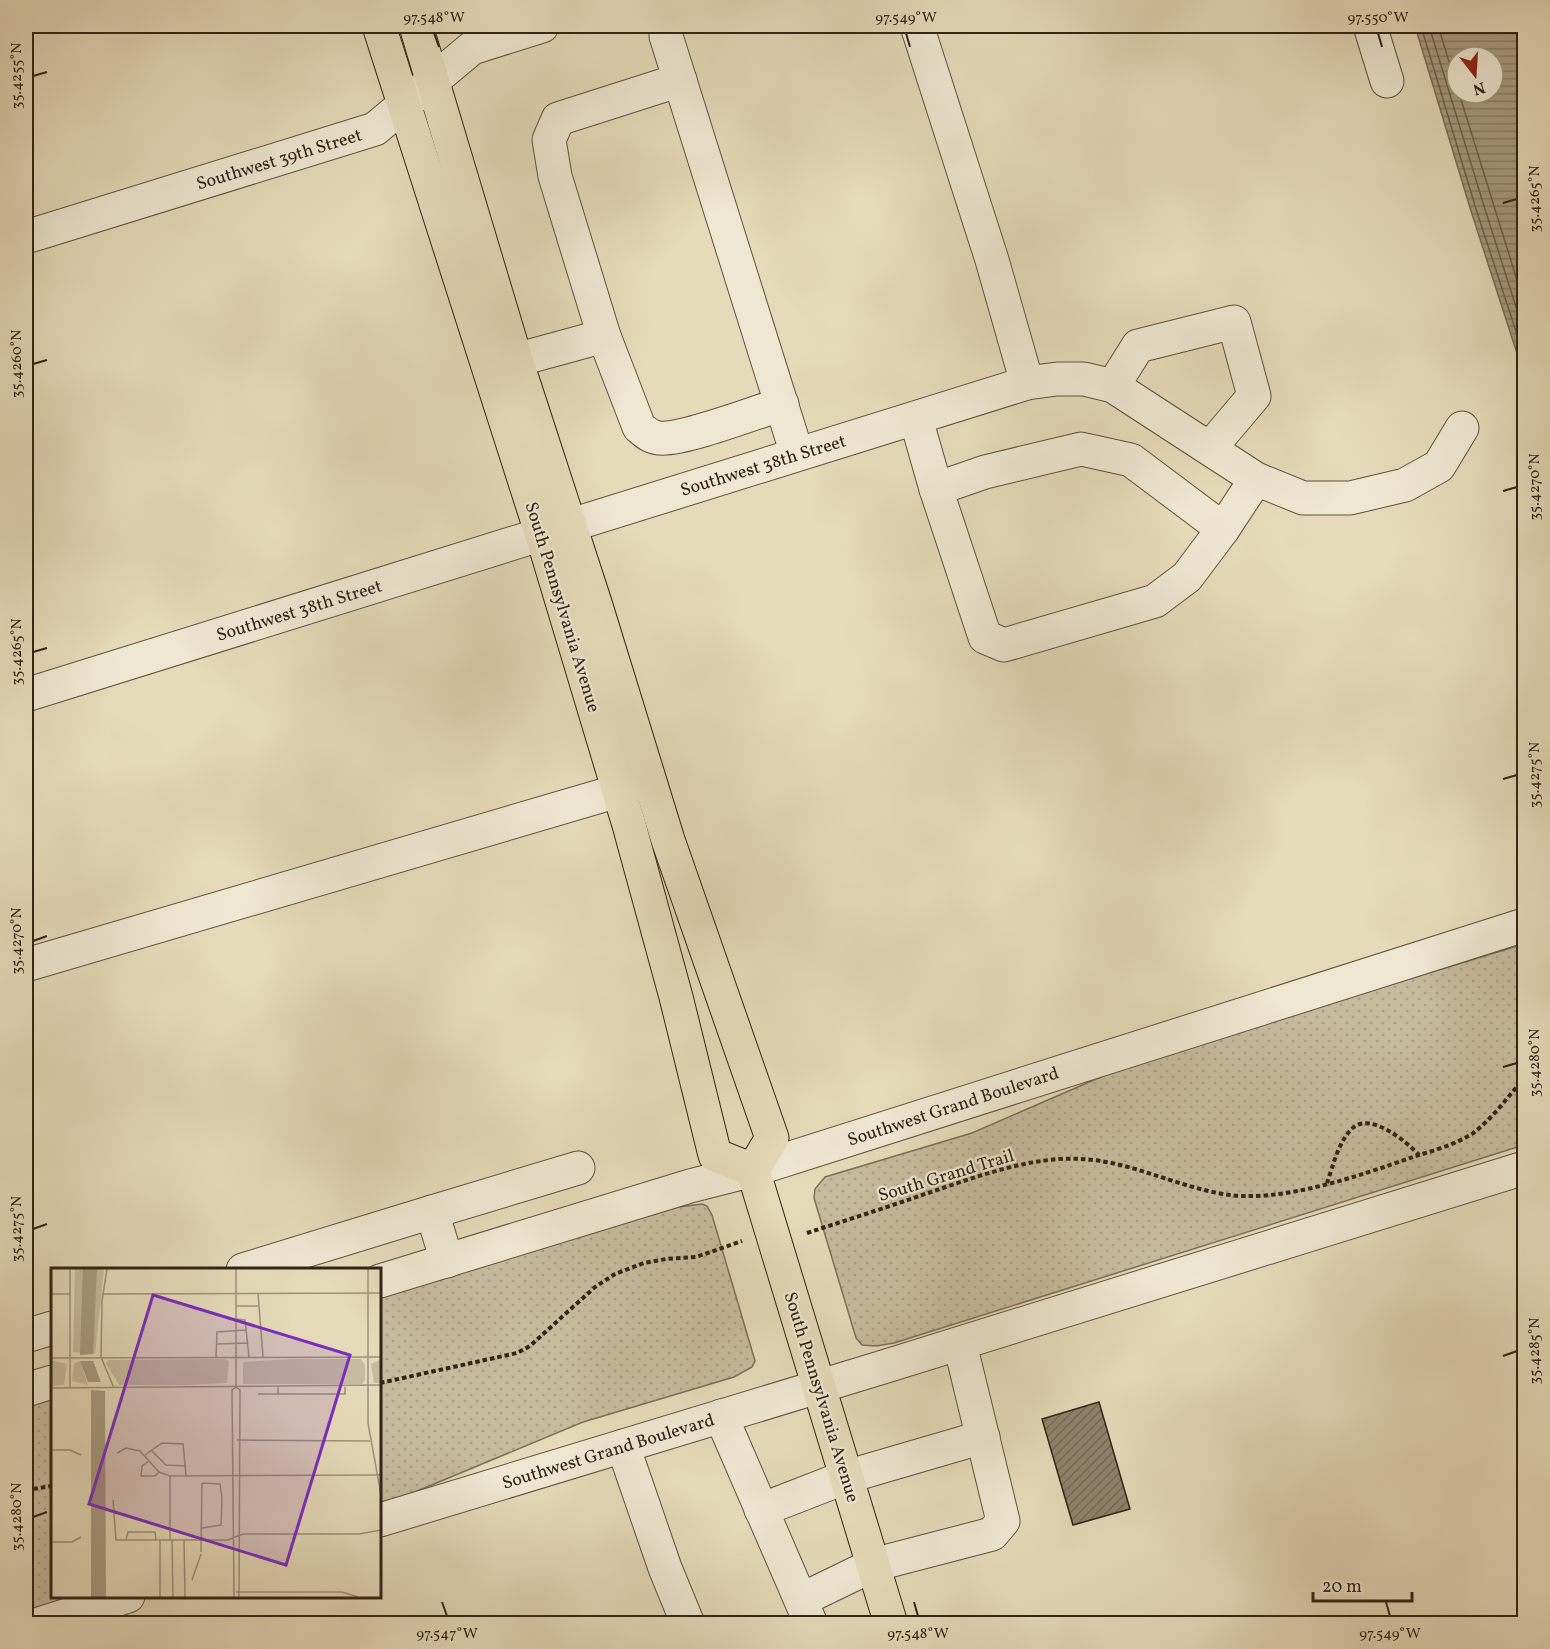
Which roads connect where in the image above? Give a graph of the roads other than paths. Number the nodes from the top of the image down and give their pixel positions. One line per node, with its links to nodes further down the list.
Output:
1 (379, 26): 10 (main road, South Pennsylvania Avenue)
2 (416, 26): 7 (main road, South Pennsylvania Avenue)
3 (542, 26): 7 (street, Southwest 39th Street)
4 (666, 26): 8 (street)
5 (917, 26): 14 (street)
6 (1370, 26): 9 (street)
7 (433, 79): 10 (street, Southwest 39th Street); 13 (main road, South Pennsylvania Avenue)
8 (680, 80): 12 (street); 16 (street)
9 (1387, 81)
10 (405, 104): 11 (street, Southwest 39th Street); 23 (main road, South Pennsylvania Avenue)
11 (26, 237)
12 (604, 336): 13 (street); 16 (street)
13 (516, 360): 23 (main road, South Pennsylvania Avenue)
14 (1027, 383): 15 (street, Southwest 38th Street); 17 (street, Southwest 38th Street)
15 (1113, 386): 19 (street, Southwest 38th Street); 19 (street)
16 (782, 404): 20 (street)
17 (916, 419): 20 (street, Southwest 38th Street); 22 (street)
18 (1462, 428): 21 (street, Southwest 38th Street)
19 (1210, 448): 21 (street, Southwest 38th Street)
20 (797, 454): 23 (street, Southwest 38th Street)
21 (1256, 479): 24 (street)
22 (936, 489): 24 (street); 24 (street)
23 (556, 530): 25 (street, Southwest 38th Street); 26 (main road, South Pennsylvania Avenue); 27 (main road, South Pennsylvania Avenue)
24 (1223, 530)
25 (26, 695)
26 (651, 782): 27 (street); 32 (main road, South Pennsylvania Avenue)
27 (618, 791): 29 (street); 32 (main road, South Pennsylvania Avenue)
28 (1524, 925): 32 (street, Southwest Grand Boulevard)
29 (26, 965)
30 (578, 1168): 33 (street)
31 (1524, 1168): 39 (street, Southwest Grand Boulevard)
32 (753, 1170): 34 (street, Southwest Grand Boulevard); 41 (main road, South Pennsylvania Avenue)
33 (432, 1212): 34 (street); 35 (street)
34 (447, 1261): 36 (street, Southwest Grand Boulevard)
35 (246, 1268)
36 (381, 1281)
37 (51, 1328): 38 (street)
38 (26, 1336)
39 (960, 1344): 41 (street, Southwest Grand Boulevard); 44 (street)
40 (51, 1382): 42 (street)
41 (819, 1387): 43 (street, Southwest Grand Boulevard); 46 (main road, South Pennsylvania Avenue)
42 (26, 1390)
43 (721, 1416): 45 (street, Southwest Grand Boulevard); 47 (street)
44 (983, 1437): 46 (street); 49 (street)
45 (623, 1446): 48 (street, Southwest Grand Boulevard); 53 (street)
46 (846, 1477): 47 (street); 49 (main road, South Pennsylvania Avenue)
47 (762, 1510): 51 (street)
48 (381, 1520)
49 (873, 1565): 51 (street); 54 (main road, South Pennsylvania Avenue)
50 (121, 1598): 52 (street)
51 (806, 1612)
52 (39, 1623)
53 (688, 1623)
54 (891, 1623)

